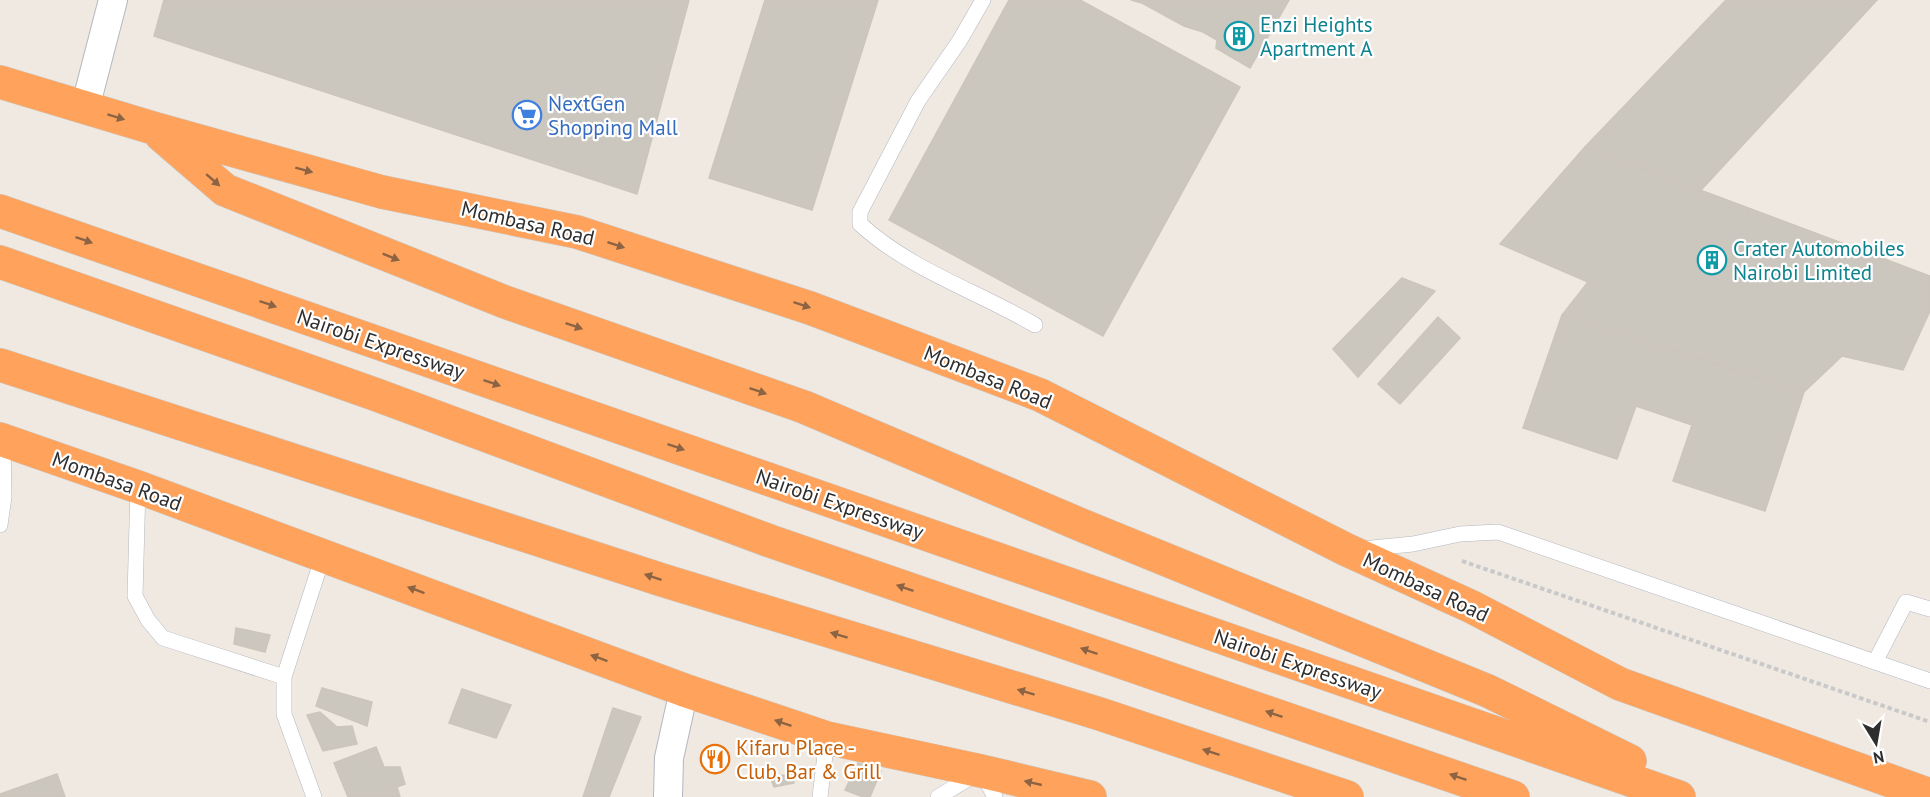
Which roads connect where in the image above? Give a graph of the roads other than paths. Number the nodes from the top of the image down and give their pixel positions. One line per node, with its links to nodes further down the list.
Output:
1 (113, 0): 4 (street)
2 (983, 0): 8 (lane)
3 (0, 82): 4 (highway, Mombasa Road)
4 (85, 108): 5 (highway, Mombasa Road, one-way to 5)
5 (153, 128): 13 (highway, Mombasa Road, one-way to 13); 31 (highway, one-way to 31)
6 (14, 216): 30 (highway, Nairobi Expressway, one-way to 30)
7 (4, 263): 29 (highway, one-way to 7)
8 (1035, 324)
9 (0, 365): 28 (highway, one-way to 9)
10 (1, 440): 11 (highway, Mombasa Road); 12 (lane)
11 (138, 488): 14 (highway, Mombasa Road); 17 (lane)
12 (0, 525)
13 (1347, 550): 16 (lane); 22 (highway, Mombasa Road)
14 (323, 556): 17 (lane); 19 (highway, Mombasa Road, one-way to 14)
15 (1930, 609): 16 (lane)
16 (1875, 662): 18 (lane)
17 (284, 677): 23 (lane)
18 (1930, 681)
19 (684, 690): 20 (highway, Mombasa Road, one-way to 19); 24 (street)
20 (827, 738): 21 (highway, Mombasa Road); 25 (lane)
21 (988, 784): 26 (lane); 27 (highway, Mombasa Road, one-way to 21)
22 (1930, 795)
23 (314, 797)
24 (668, 797)
25 (820, 797)
26 (938, 797)
27 (1090, 797)
28 (1347, 797)
29 (1513, 797)
30 (1679, 797)
31 (1702, 797)

